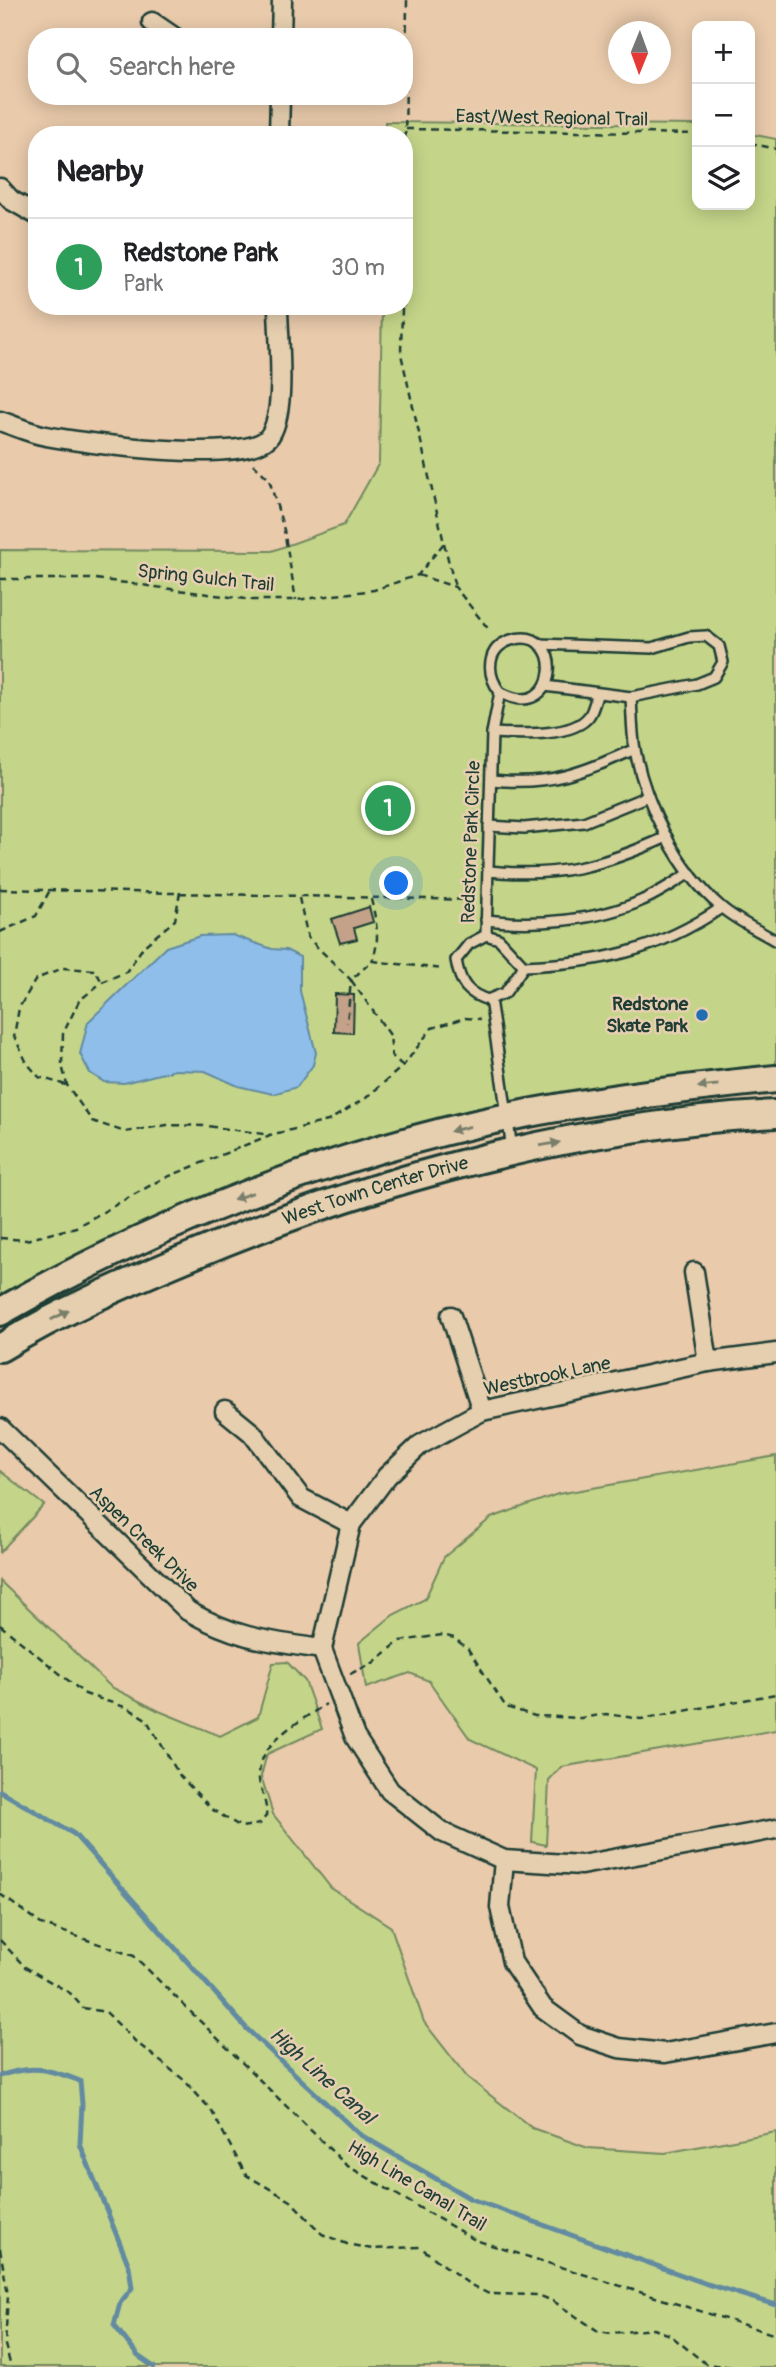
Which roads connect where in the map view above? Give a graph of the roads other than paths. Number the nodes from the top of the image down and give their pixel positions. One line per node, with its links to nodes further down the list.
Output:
1 (282, 0): 4 (street)
2 (152, 22): 3 (street)
3 (161, 28)
4 (281, 28)
5 (280, 105): 6 (street)
6 (279, 126)
7 (0, 188): 8 (street)
8 (28, 210)
9 (278, 315): 10 (street)
10 (0, 421)
11 (539, 644): 12 (lane); 13 (lane, Redstone Park Circle); 15 (lane, Redstone Park Circle)
12 (545, 686): 13 (lane); 14 (lane)
13 (500, 692): 16 (lane, Redstone Park Circle)
14 (597, 695): 15 (lane); 16 (lane)
15 (631, 697): 17 (lane)
16 (492, 733): 18 (lane, Redstone Park Circle)
17 (635, 749): 18 (lane); 19 (lane)
18 (491, 780): 20 (lane, Redstone Park Circle)
19 (648, 796): 20 (lane); 21 (lane)
20 (489, 826): 22 (lane, Redstone Park Circle)
21 (667, 837): 22 (lane); 23 (lane)
22 (488, 871): 25 (lane, Redstone Park Circle)
23 (690, 873): 24 (lane); 25 (lane)
24 (722, 908): 27 (lane); 28 (lane)
25 (486, 920): 26 (lane, Redstone Park Circle)
26 (486, 935): 28 (lane); 29 (lane, Redstone Park Circle)
27 (776, 941)
28 (524, 966): 29 (lane)
29 (491, 1001): 32 (lane)
30 (776, 1079): 32 (street, West Town Center Drive, one-way to 32)
31 (776, 1114): 33 (street, West Town Center Drive, one-way to 31)
32 (507, 1117): 33 (lane); 35 (street, West Town Center Drive, one-way to 35)
33 (512, 1151): 37 (street, West Town Center Drive, one-way to 33)
34 (694, 1272): 39 (street)
35 (0, 1312)
36 (451, 1316): 41 (street)
37 (0, 1348)
38 (776, 1353): 39 (street, Westbrook Lane)
39 (708, 1362): 41 (street, Westbrook Lane)
40 (225, 1411): 43 (street)
41 (482, 1411): 43 (street, Westbrook Lane)
42 (0, 1428): 44 (street, Aspen Creek Drive)
43 (351, 1524): 44 (street, Westbrook Lane)
44 (323, 1649): 46 (street)
45 (776, 1829): 46 (street)
46 (504, 1860): 47 (street)
47 (776, 2033)

